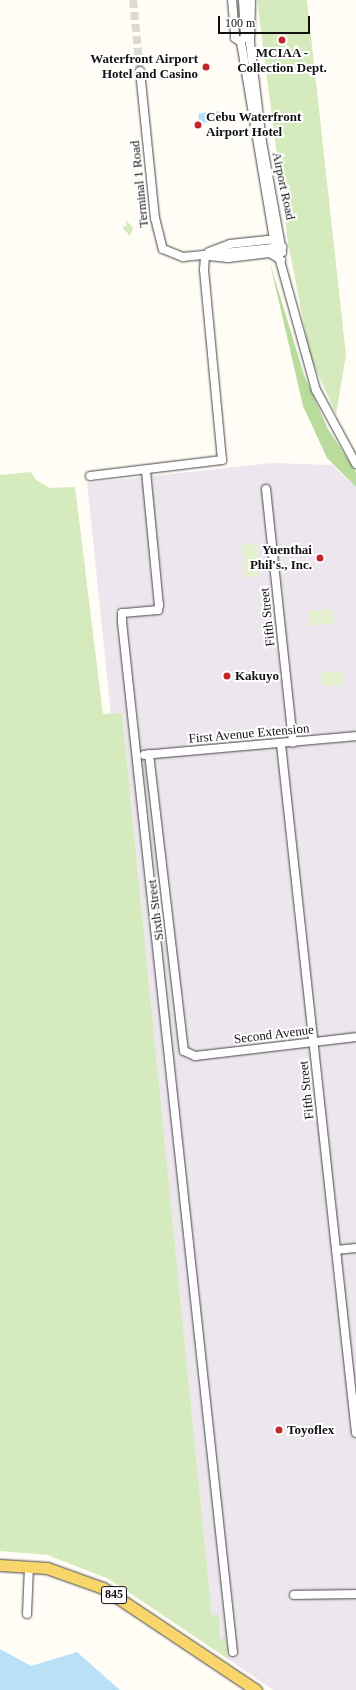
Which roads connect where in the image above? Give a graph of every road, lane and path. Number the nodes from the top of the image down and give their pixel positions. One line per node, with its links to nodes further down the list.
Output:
1 (232, 0): 4 (street, Airport Road)
2 (251, 0): 6 (street, Airport Road)
3 (243, 2): 4 (street, Airport Road)
4 (241, 42): 6 (street, Airport Road)
5 (140, 71): 8 (street, Terminal 1 Road)
6 (278, 239): 7 (street, Airport Road); 8 (street, Terminal 1 Road)
7 (279, 248): 8 (street, Terminal 1 Road); 9 (street, Airport Road)
8 (205, 255): 9 (street, Terminal 1 Road); 11 (street)
9 (282, 260): 10 (street, Airport Road)
10 (356, 464)
11 (146, 471): 12 (street); 29 (street)
12 (90, 476)
13 (266, 489): 15 (street, Fifth Street)
14 (356, 736): 15 (street, First Avenue Extension)
15 (293, 743): 16 (street, First Avenue Extension)
16 (281, 744): 17 (street, First Avenue Extension); 19 (street, Fifth Street)
17 (146, 755): 20 (street, Sixth Street)
18 (356, 1037): 19 (street, Second Avenue)
19 (314, 1042): 20 (street, Second Avenue); 22 (street, Fifth Street)
20 (195, 1056)
21 (356, 1248): 22 (street)
22 (336, 1250): 23 (street, Fifth Street)
23 (356, 1433)
24 (0, 1565): 25 (main road, 845)
25 (29, 1567): 28 (street); 30 (main road, 845)
26 (356, 1594): 27 (street)
27 (294, 1595)
28 (27, 1614)
29 (233, 1652)
30 (256, 1690)

